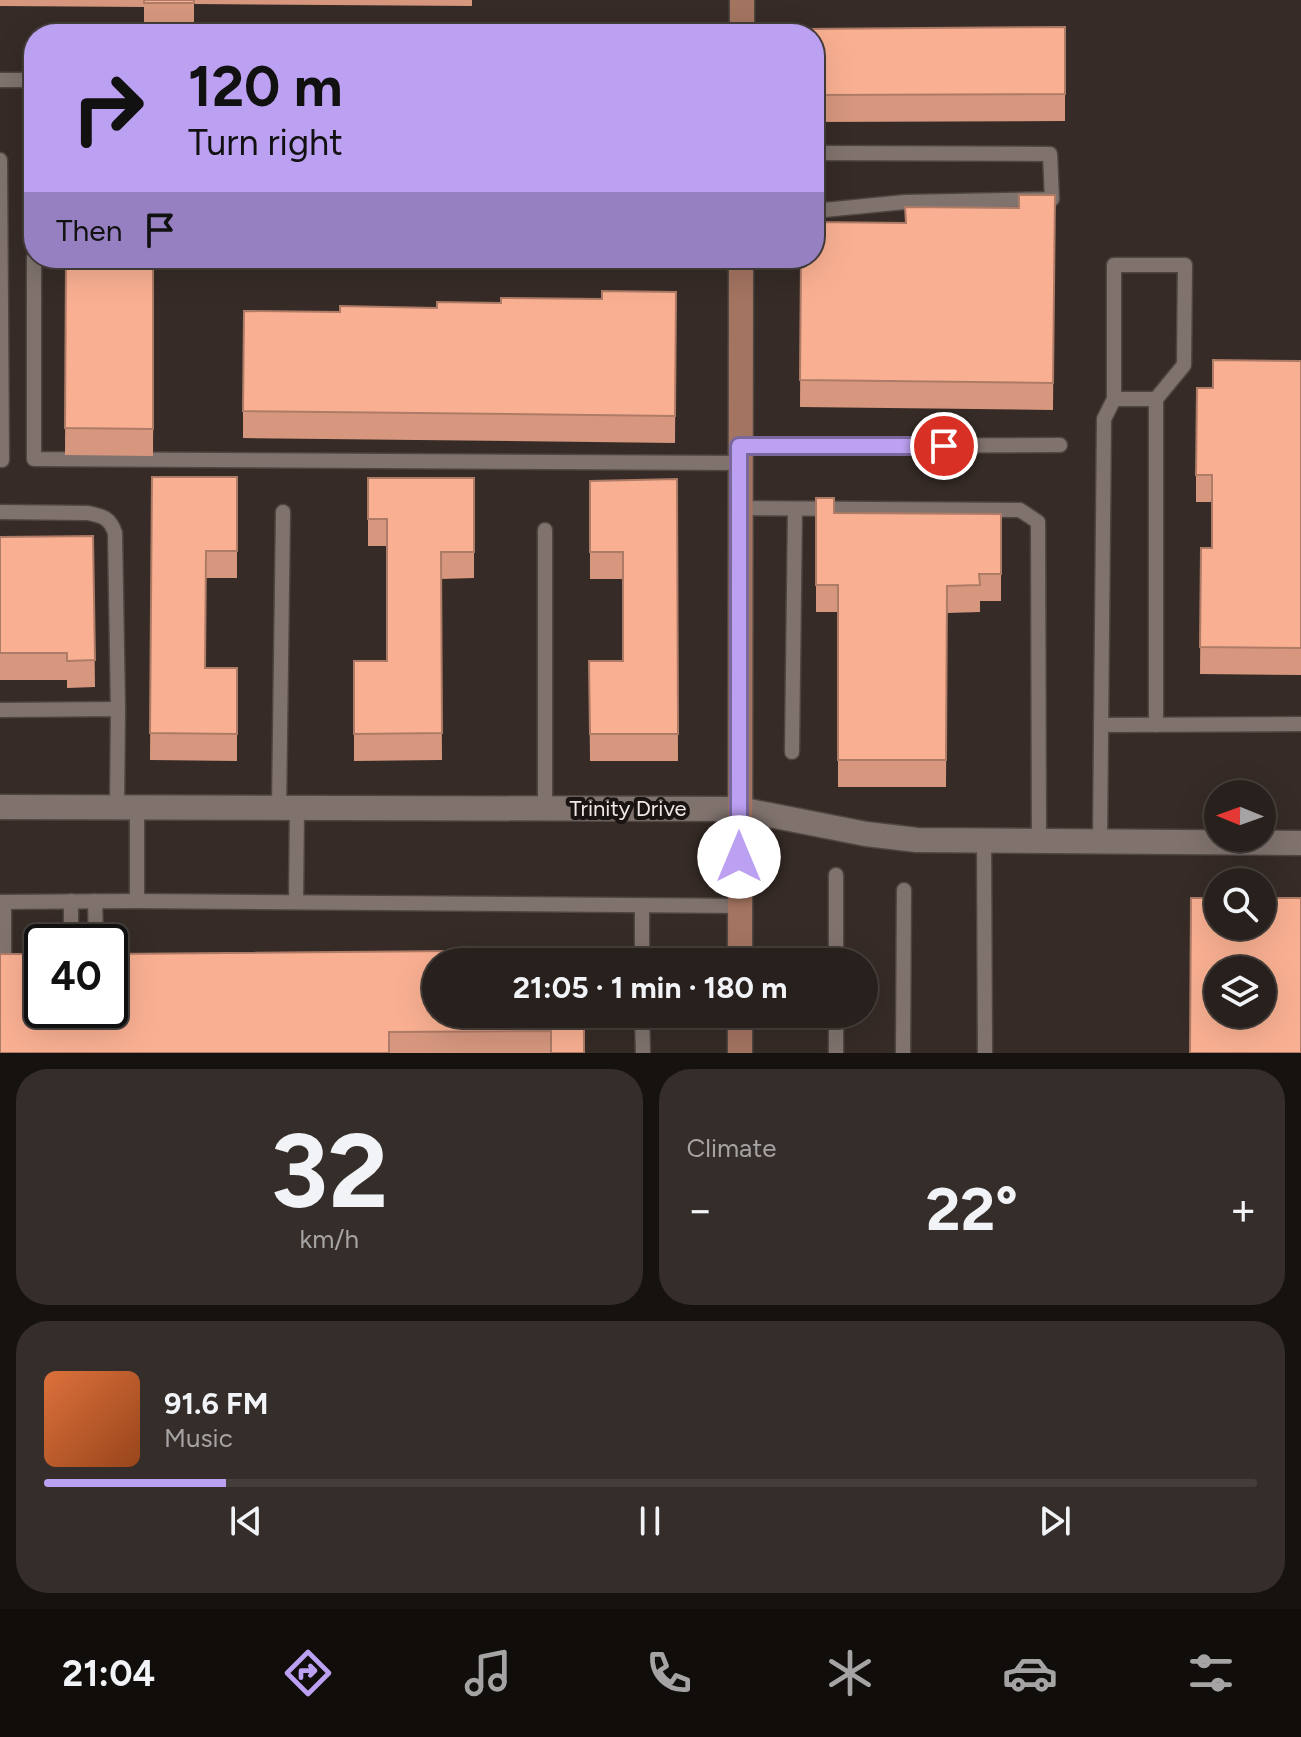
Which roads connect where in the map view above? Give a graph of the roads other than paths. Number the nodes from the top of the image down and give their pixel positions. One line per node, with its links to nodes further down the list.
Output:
1 (742, 0): 2 (street)
2 (742, 24)
3 (0, 80): 4 (lane)
4 (24, 80)
5 (824, 153): 7 (lane)
6 (0, 160): 10 (lane)
7 (824, 210)
8 (34, 268): 15 (lane)
9 (741, 268): 15 (street)
10 (1, 293): 11 (lane)
11 (1, 338): 16 (lane)
12 (1114, 399): 13 (lane); 13 (lane); 25 (lane)
13 (1156, 399): 26 (lane)
14 (1060, 445): 15 (lane)
15 (739, 455): 17 (street)
16 (0, 460)
17 (739, 508): 18 (lane); 32 (street)
18 (795, 509): 27 (lane); 34 (lane)
19 (0, 512): 22 (lane)
20 (283, 512): 30 (lane)
21 (545, 530): 31 (lane)
22 (118, 709): 23 (lane); 29 (lane)
23 (0, 710)
24 (1301, 724): 26 (lane)
25 (1101, 725): 26 (lane); 35 (lane)
26 (1156, 725)
27 (792, 752)
28 (0, 807): 29 (street, Trinity Drive)
29 (127, 807): 30 (street, Trinity Drive); 41 (lane)
30 (288, 808): 31 (street, Trinity Drive); 43 (lane)
31 (545, 808): 32 (street, Trinity Drive)
32 (739, 809): 33 (street, Trinity Drive); 44 (street)
33 (984, 840): 34 (street, Trinity Drive); 59 (lane)
34 (1039, 840): 35 (street, Trinity Drive)
35 (1100, 841): 36 (street, Trinity Drive)
36 (1301, 843)
37 (836, 875): 50 (lane)
38 (904, 890): 58 (lane)
39 (71, 901): 40 (lane); 42 (lane); 46 (lane)
40 (95, 901): 41 (lane); 47 (lane)
41 (137, 901): 43 (lane)
42 (2, 902): 51 (lane)
43 (296, 902): 45 (lane)
44 (740, 906): 45 (lane); 49 (street)
45 (642, 907): 48 (lane)
46 (71, 924)
47 (96, 924)
48 (642, 948)
49 (740, 948)
50 (836, 948)
51 (4, 981)
52 (642, 1028): 55 (lane)
53 (740, 1028): 56 (street)
54 (836, 1028): 57 (lane)
55 (643, 1053)
56 (740, 1053)
57 (836, 1053)
58 (903, 1053)
59 (985, 1053)

